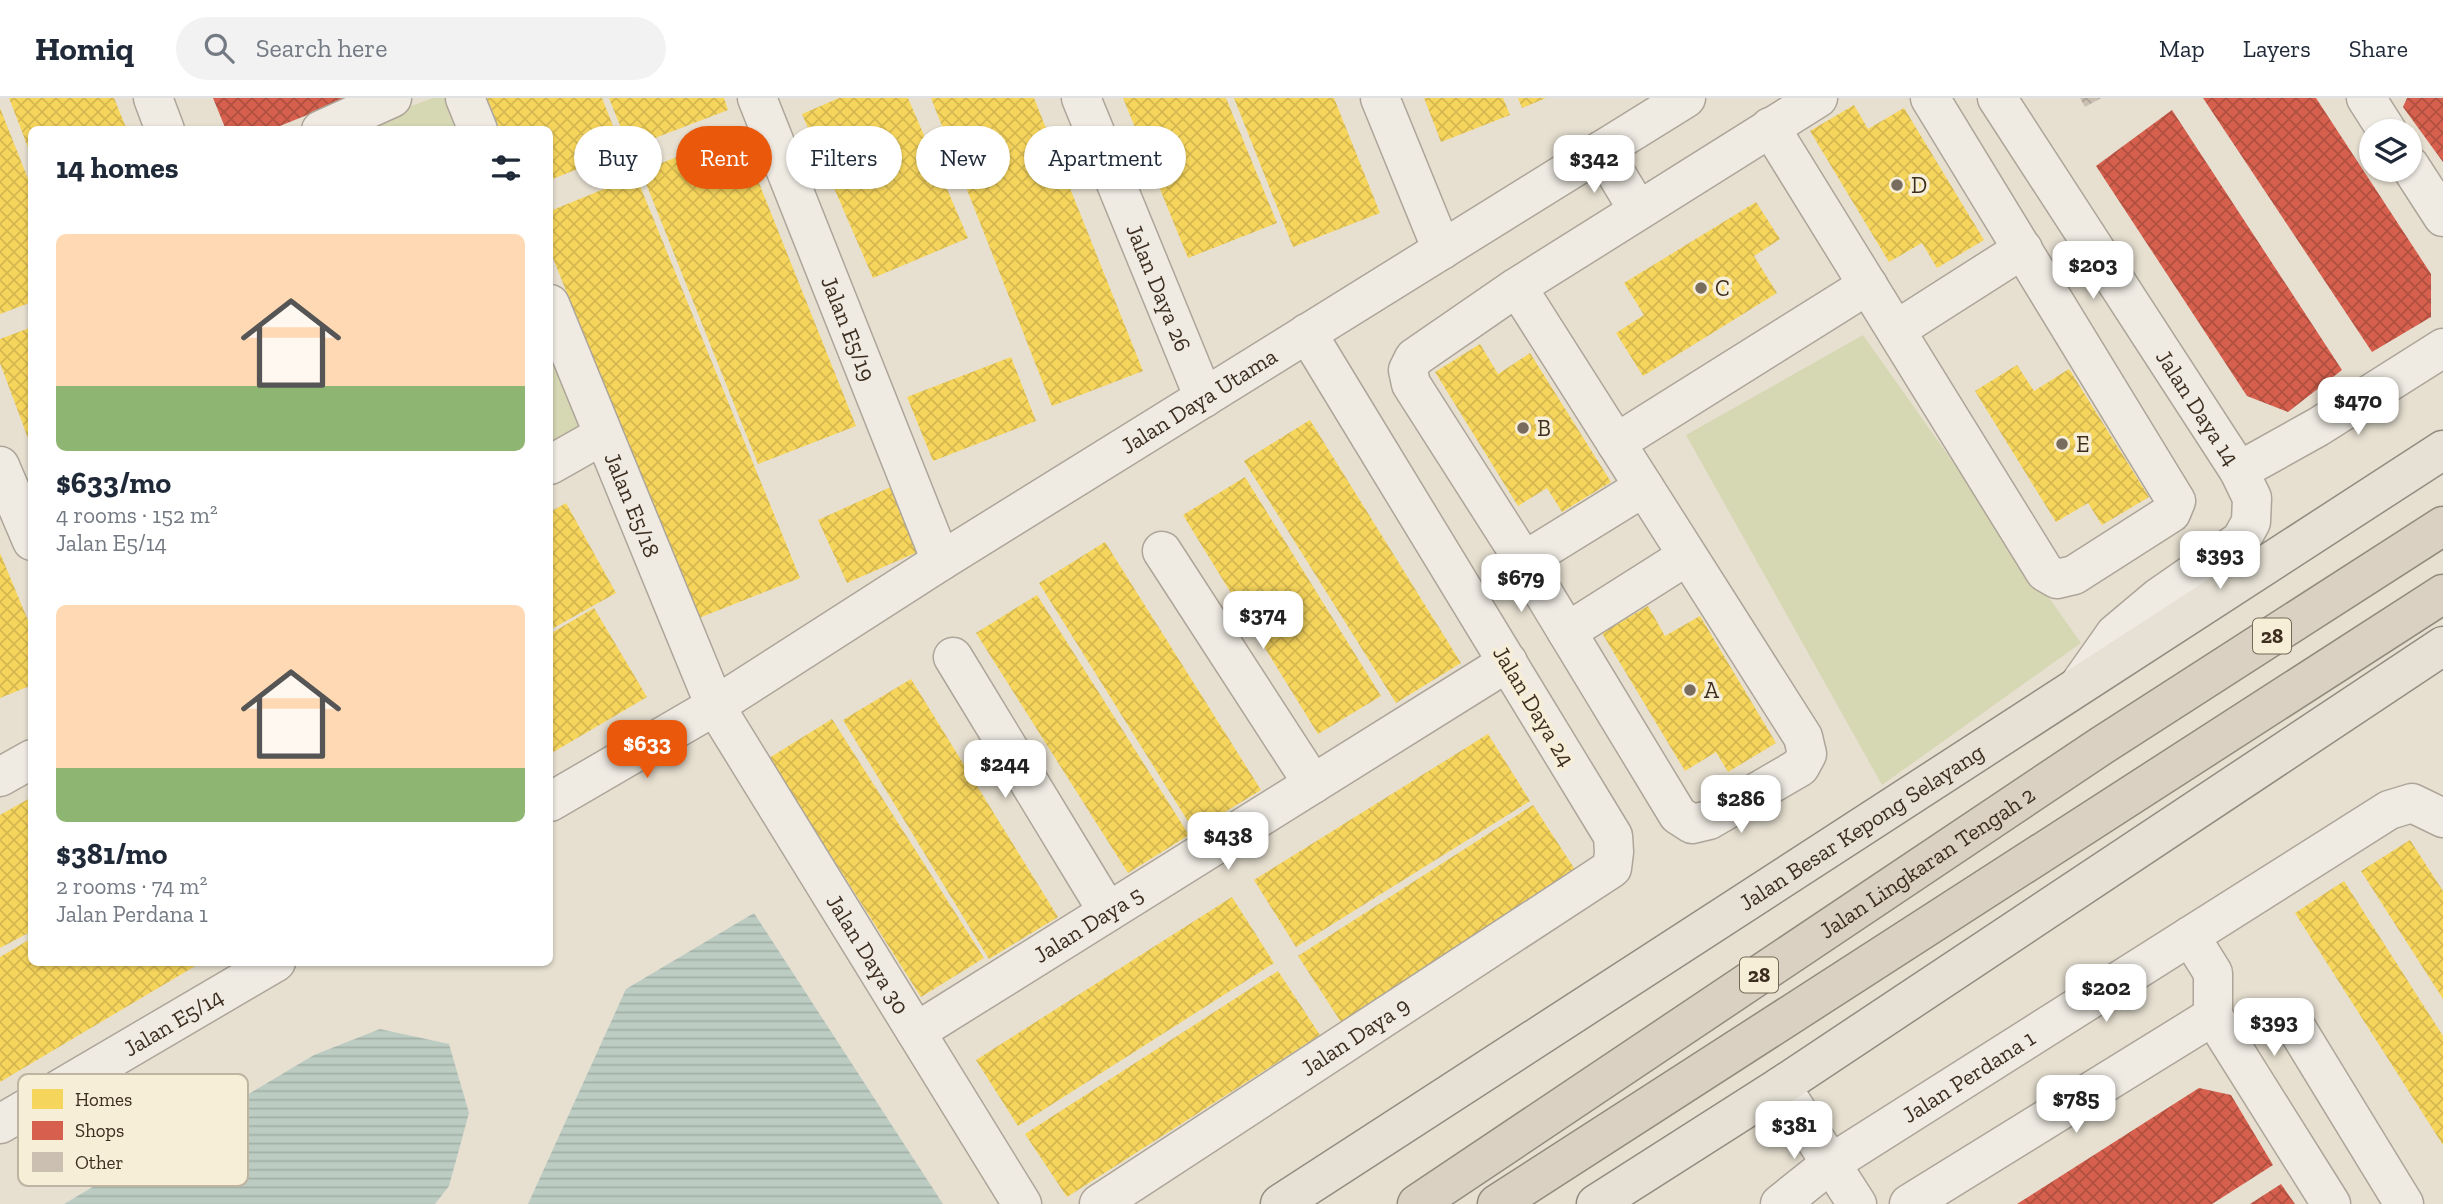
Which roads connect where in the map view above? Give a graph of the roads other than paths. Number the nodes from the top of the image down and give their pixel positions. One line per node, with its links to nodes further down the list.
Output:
1 (153, 98): 13 (street)
2 (392, 98): 14 (street)
3 (465, 98): 15 (street)
4 (757, 98): 41 (street, Jalan E5/19)
5 (1081, 98): 29 (street, Jalan Daya 26)
6 (1380, 98): 22 (street)
7 (1818, 98): 16 (street)
8 (1930, 98): 21 (street)
9 (1997, 98): 35 (street, Jalan Daya 14)
10 (2366, 98): 12 (street)
11 (1670, 103): 17 (street, Jalan Daya Utama)
12 (2379, 119)
13 (164, 126)
14 (330, 126)
15 (476, 126)
16 (1770, 127): 19 (street); 23 (street)
17 (1602, 150): 19 (street); 22 (street, Jalan Daya Utama)
18 (2420, 182): 20 (street)
19 (1637, 210): 24 (street)
20 (2443, 217)
21 (2023, 249): 26 (street); 26 (street)
22 (1442, 250): 27 (street, Jalan Daya Utama)
23 (1868, 285): 26 (street); 31 (street)
24 (1517, 287): 31 (street); 42 (street)
25 (553, 311): 30 (street, Jalan E5/18)
26 (1896, 330)
27 (1307, 333): 29 (street, Jalan Daya Utama); 47 (street, Jalan Daya 24)
28 (2443, 348): 35 (street)
29 (1204, 398): 41 (street, Jalan Daya Utama)
30 (604, 435): 33 (street); 49 (street, Jalan E5/18)
31 (1616, 443): 36 (street)
32 (2443, 450): 48 (main road, Jalan Besar Kepong Selayang)
33 (553, 463)
34 (0, 466): 38 (street)
35 (2239, 471): 48 (street, Jalan Daya 14)
36 (1644, 487): 40 (street); 42 (street)
37 (2443, 526): 71 (highway, Jalan Lingkaran Tengah 2 / 28)
38 (28, 532)
39 (1162, 551): 52 (street)
40 (1687, 556): 44 (street); 44 (street)
41 (941, 561): 49 (street, Jalan Daya Utama)
42 (1524, 561): 44 (street)
43 (2443, 594): 72 (highway, 28)
44 (1567, 632)
45 (2443, 646): 63 (main road)
46 (953, 657): 56 (street)
47 (1508, 662): 52 (street, Jalan Daya 5); 55 (street, Jalan Daya 24)
48 (2079, 685): 70 (main road, Jalan Besar Kepong Selayang)
49 (715, 706): 53 (street); 61 (street, Jalan Daya 30)
50 (28, 761): 51 (street)
51 (0, 777)
52 (1313, 784): 56 (street, Jalan Daya 5)
53 (553, 800)
54 (2427, 811): 57 (street, Jalan Perdana 1)
55 (1612, 868): 69 (street, Jalan Daya 9)
56 (1108, 912): 61 (street, Jalan Daya 5)
57 (2190, 936): 59 (street); 66 (street, Jalan Perdana 1)
58 (269, 966): 62 (street, Jalan E5/14)
59 (2213, 1016): 67 (street); 76 (street)
60 (2291, 1019): 77 (street)
61 (916, 1032): 68 (street, Jalan Daya 30)
62 (85, 1074)
63 (1781, 1086): 66 (street); 73 (main road)
64 (18, 1113): 65 (street, Jalan E5/14)
65 (0, 1124)
66 (1830, 1164): 74 (street, Jalan Perdana 1); 75 (street)
67 (1925, 1200)
68 (1022, 1204)
69 (1099, 1204)
70 (1280, 1204)
71 (1417, 1204)
72 (1497, 1204)
73 (1596, 1204)
74 (1780, 1204)
75 (1857, 1204)
76 (2331, 1204)
77 (2404, 1204)

